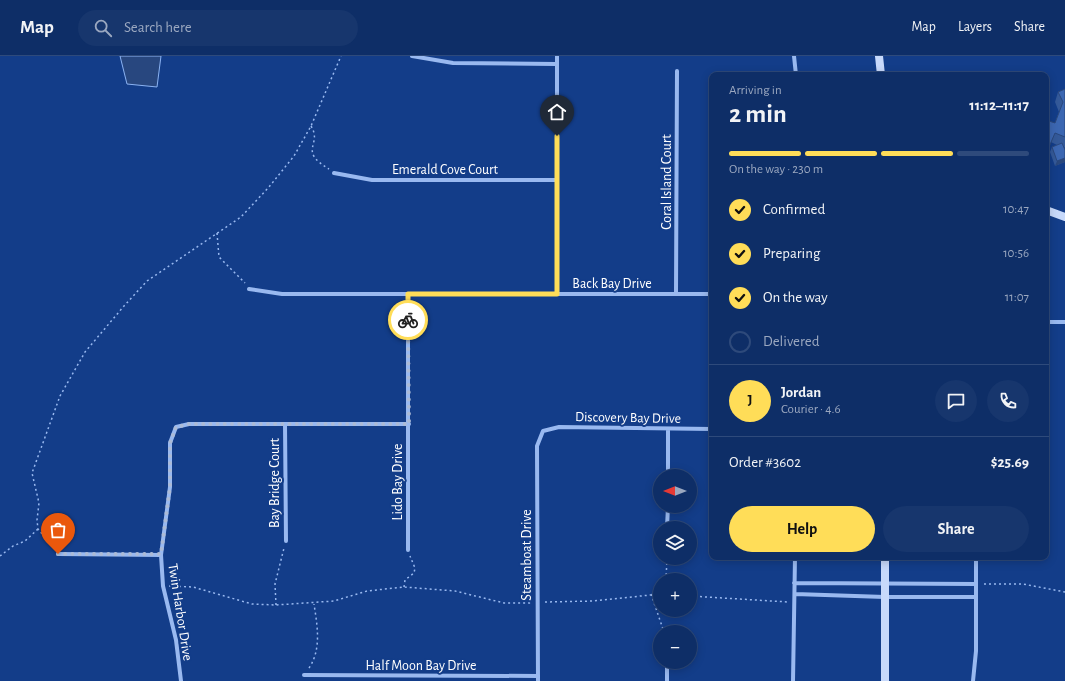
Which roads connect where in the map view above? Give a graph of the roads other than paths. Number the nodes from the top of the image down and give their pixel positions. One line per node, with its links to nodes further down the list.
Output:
1 (412, 56): 5 (street)
2 (557, 56): 5 (street)
3 (794, 56): 7 (street)
4 (879, 56): 8 (street)
5 (556, 64): 10 (street)
6 (677, 71): 16 (street, Coral Island Court)
7 (796, 72)
8 (881, 72)
9 (334, 173): 10 (street, Emerald Cove Court)
10 (557, 180): 15 (street)
11 (1049, 211): 12 (street)
12 (1065, 217)
13 (249, 289): 14 (street, Back Bay Drive)
14 (408, 294): 15 (street, Back Bay Drive); 21 (street, Lido Bay Drive)
15 (557, 294): 16 (street, Back Bay Drive)
16 (676, 294): 17 (street, Back Bay Drive)
17 (709, 294)
18 (1049, 322): 19 (street)
19 (1065, 322)
20 (285, 424): 21 (street); 26 (street, Bay Bridge Court); 29 (street, Twin Harbor Drive)
21 (409, 424): 27 (street, Lido Bay Drive)
22 (668, 429): 23 (street, Discovery Bay Drive); 24 (street, Discovery Bay Drive); 25 (street)
23 (709, 429)
24 (543, 431): 41 (street, Steamboat Drive)
25 (668, 469)
26 (286, 541)
27 (408, 550)
28 (58, 554): 29 (street)
29 (161, 554): 43 (street, Twin Harbor Drive)
30 (795, 560): 33 (street)
31 (885, 560): 34 (street)
32 (976, 560): 35 (street)
33 (794, 583): 34 (street); 36 (street)
34 (885, 583): 35 (street); 37 (street)
35 (976, 584): 38 (street)
36 (795, 594): 37 (street); 46 (street)
37 (885, 597): 38 (street); 47 (street)
38 (976, 597): 48 (street)
39 (667, 669): 45 (street)
40 (304, 675): 42 (street, Half Moon Bay Drive)
41 (538, 676): 42 (street, Half Moon Bay Drive); 44 (street, Steamboat Drive)
42 (409, 678)
43 (180, 681)
44 (538, 681)
45 (667, 681)
46 (793, 681)
47 (885, 681)
48 (973, 681)

